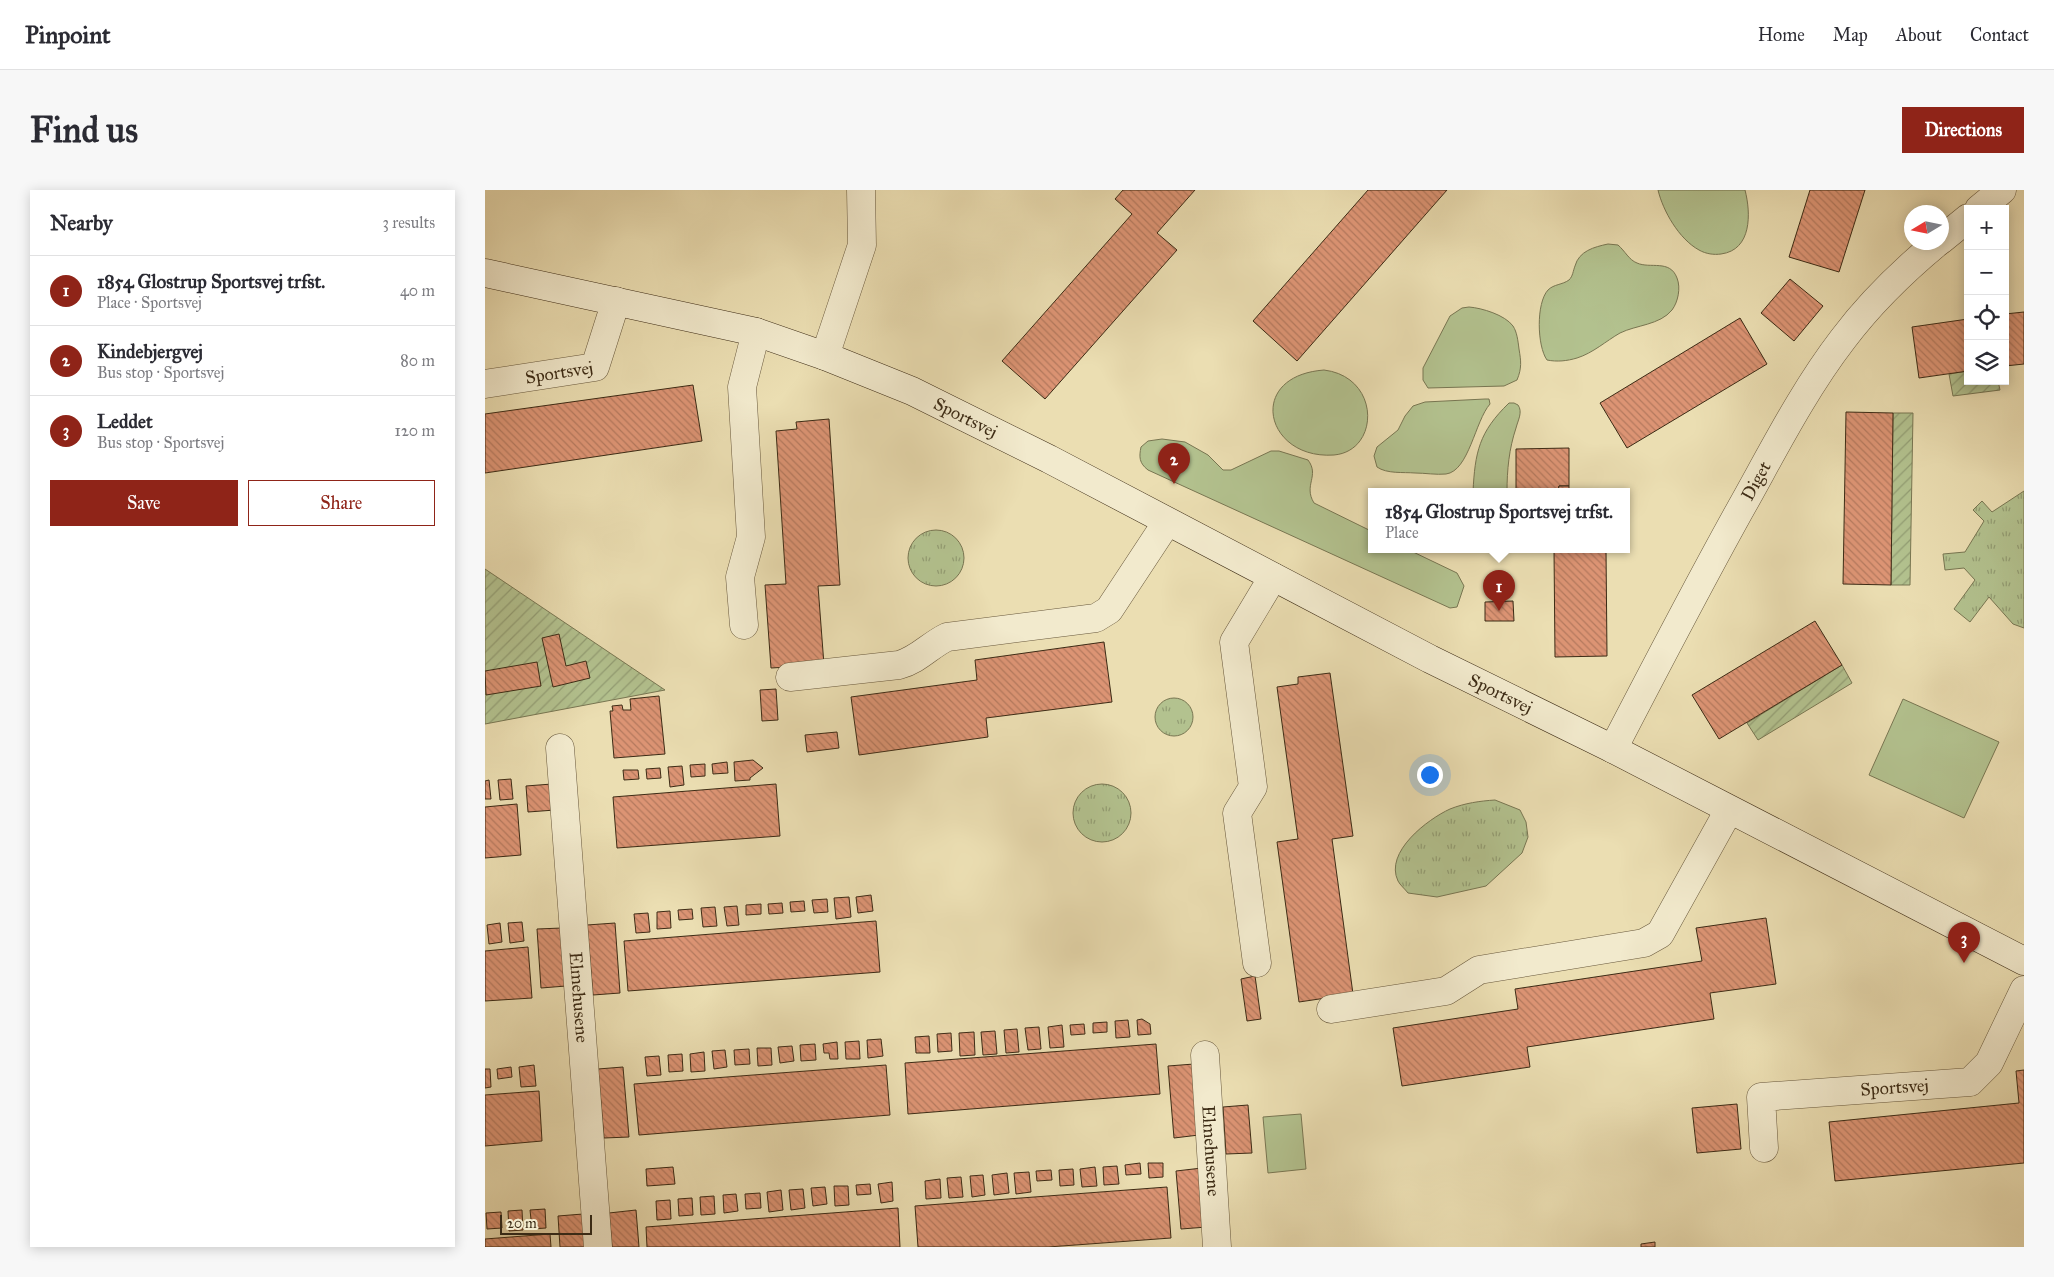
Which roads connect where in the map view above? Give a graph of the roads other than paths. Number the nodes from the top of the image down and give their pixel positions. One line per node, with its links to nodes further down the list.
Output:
1 (861, 190): 10 (street)
2 (2002, 190): 3 (street)
3 (1984, 205)
4 (1964, 221): 5 (street)
5 (1949, 233)
6 (1928, 250): 17 (street, Diget)
7 (485, 273): 8 (street, Sportsvej)
8 (616, 301): 9 (street, Sportsvej); 11 (street, Sportsvej)
9 (756, 332): 10 (street, Sportsvej); 14 (street)
10 (825, 356): 12 (street, Sportsvej)
11 (485, 384)
12 (1167, 522): 13 (street, Sportsvej); 15 (street)
13 (1273, 577): 17 (street, Sportsvej); 20 (street)
14 (744, 625)
15 (790, 677)
16 (560, 748): 25 (street, Elmehusene)
17 (1613, 748): 18 (street, Sportsvej)
18 (1729, 810): 19 (street, Sportsvej); 22 (street)
19 (2024, 961)
20 (1257, 963)
21 (2024, 990): 24 (street, Sportsvej)
22 (1331, 1009)
23 (1205, 1055): 26 (street, Elmehusene)
24 (1764, 1148)
25 (599, 1247)
26 (1217, 1247)

